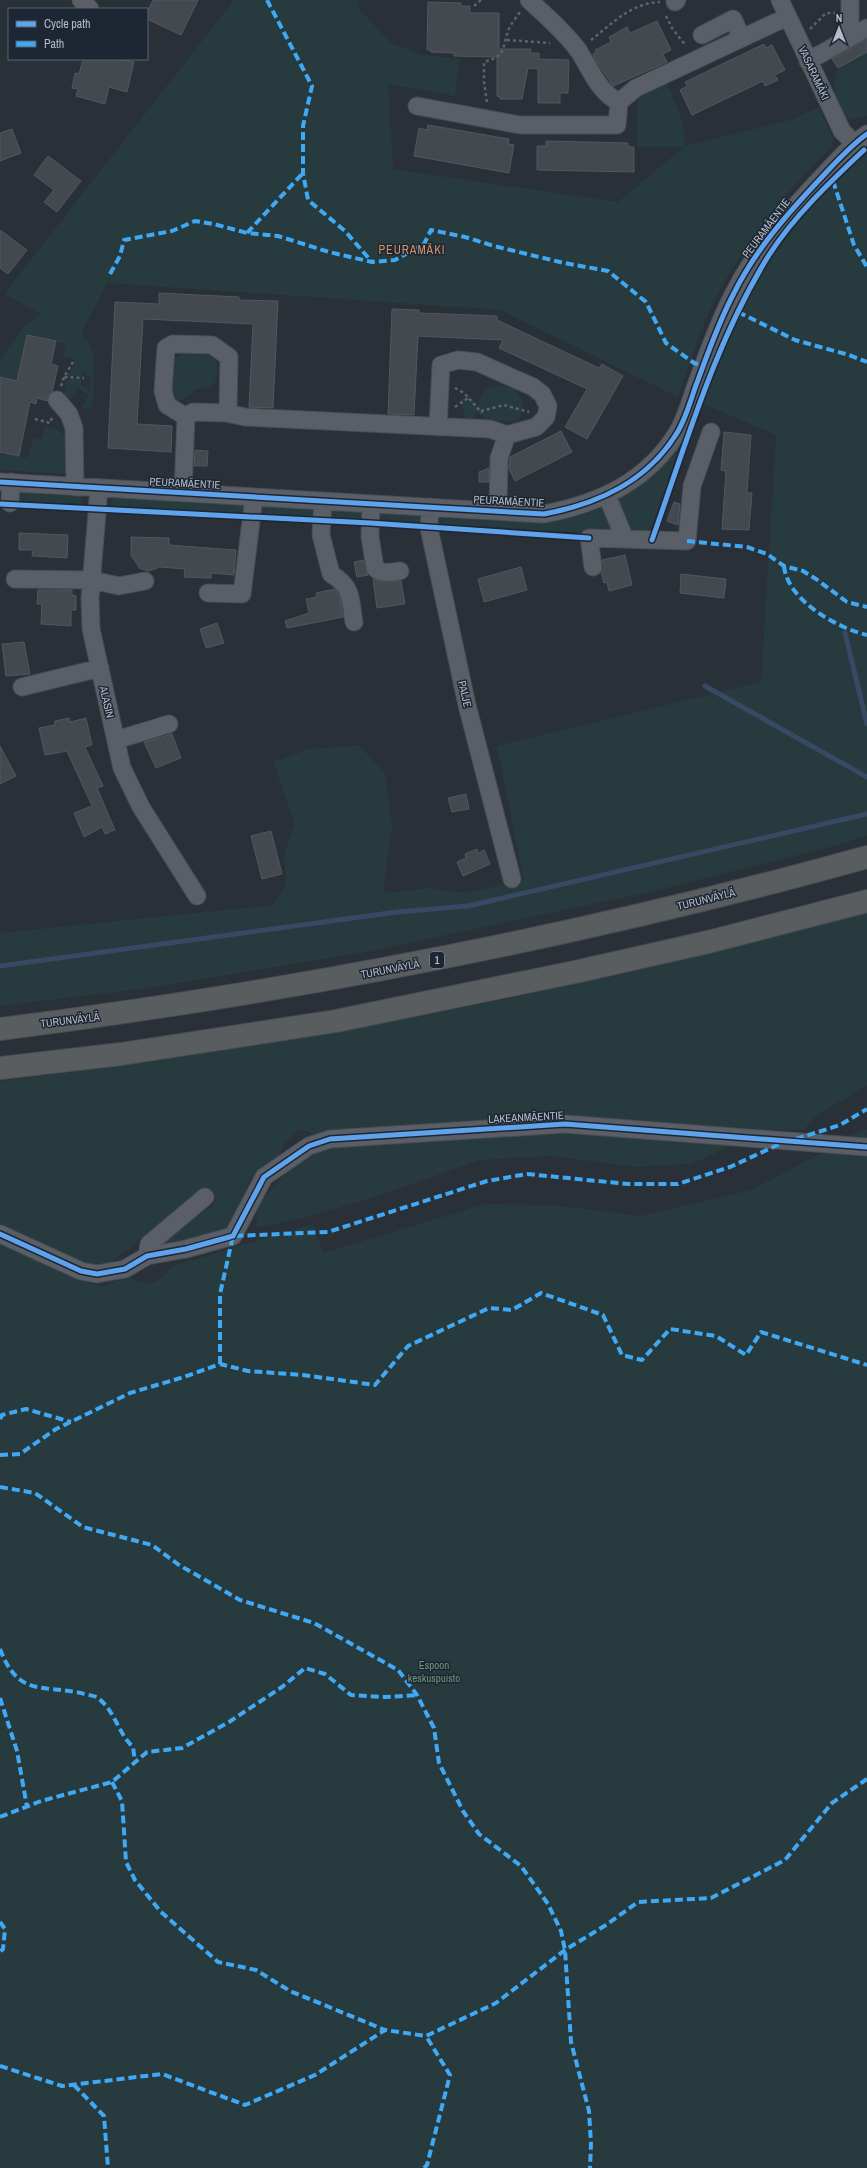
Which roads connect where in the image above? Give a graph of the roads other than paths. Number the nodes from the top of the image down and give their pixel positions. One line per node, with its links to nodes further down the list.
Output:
1 (81, 0): 5 (street)
2 (780, 0): 6 (street, VASARAMÄKI)
3 (526, 3): 12 (street)
4 (850, 6): 9 (street)
5 (89, 8)
6 (787, 17): 10 (street); 11 (street, VASARAMÄKI)
7 (867, 28): 9 (street)
8 (702, 34): 10 (street)
9 (850, 37): 11 (street)
10 (742, 38): 12 (street)
11 (808, 61): 14 (street, VASARAMÄKI)
12 (619, 102): 13 (street)
13 (417, 106)
14 (861, 138): 25 (street, PEURAMÄENTIE)
15 (57, 400): 22 (street)
16 (226, 413): 17 (street); 17 (street); 18 (street)
17 (186, 417): 24 (street)
18 (438, 427): 20 (street); 20 (street)
19 (711, 432): 32 (street)
20 (507, 435): 31 (street)
21 (6, 482): 22 (street, PEURAMÄENTIE); 28 (street)
22 (75, 487): 23 (street, PEURAMÄENTIE)
23 (99, 488): 24 (street, PEURAMÄENTIE); 36 (street, ALASIN)
24 (183, 492): 26 (street, PEURAMÄENTIE)
25 (607, 496): 31 (street, PEURAMÄENTIE); 32 (street)
26 (254, 497): 27 (street, PEURAMÄENTIE); 38 (street)
27 (323, 501): 29 (street, PEURAMÄENTIE); 39 (street)
28 (10, 503)
29 (371, 504): 30 (street, PEURAMÄENTIE); 34 (street)
30 (430, 507): 31 (street, PEURAMÄENTIE); 45 (street, PALJE)
31 (498, 511)
32 (625, 539): 33 (street)
33 (593, 567)
34 (400, 571)
35 (15, 578): 36 (street)
36 (92, 580): 37 (street); 40 (street, ALASIN)
37 (145, 581)
38 (208, 593)
39 (354, 622)
40 (100, 668): 41 (street); 43 (street, ALASIN)
41 (22, 687)
42 (169, 724): 43 (street)
43 (116, 740): 46 (street, ALASIN)
44 (867, 857): 48 (highway, TURUNVÄYLÄ / 1)
45 (512, 879)
46 (197, 896)
47 (867, 901): 49 (highway)
48 (0, 1029)
49 (0, 1068)
50 (867, 1147): 53 (street, LAKEANMÄENTIE)
51 (204, 1197): 53 (street)
52 (0, 1234): 53 (street)
53 (147, 1256)

